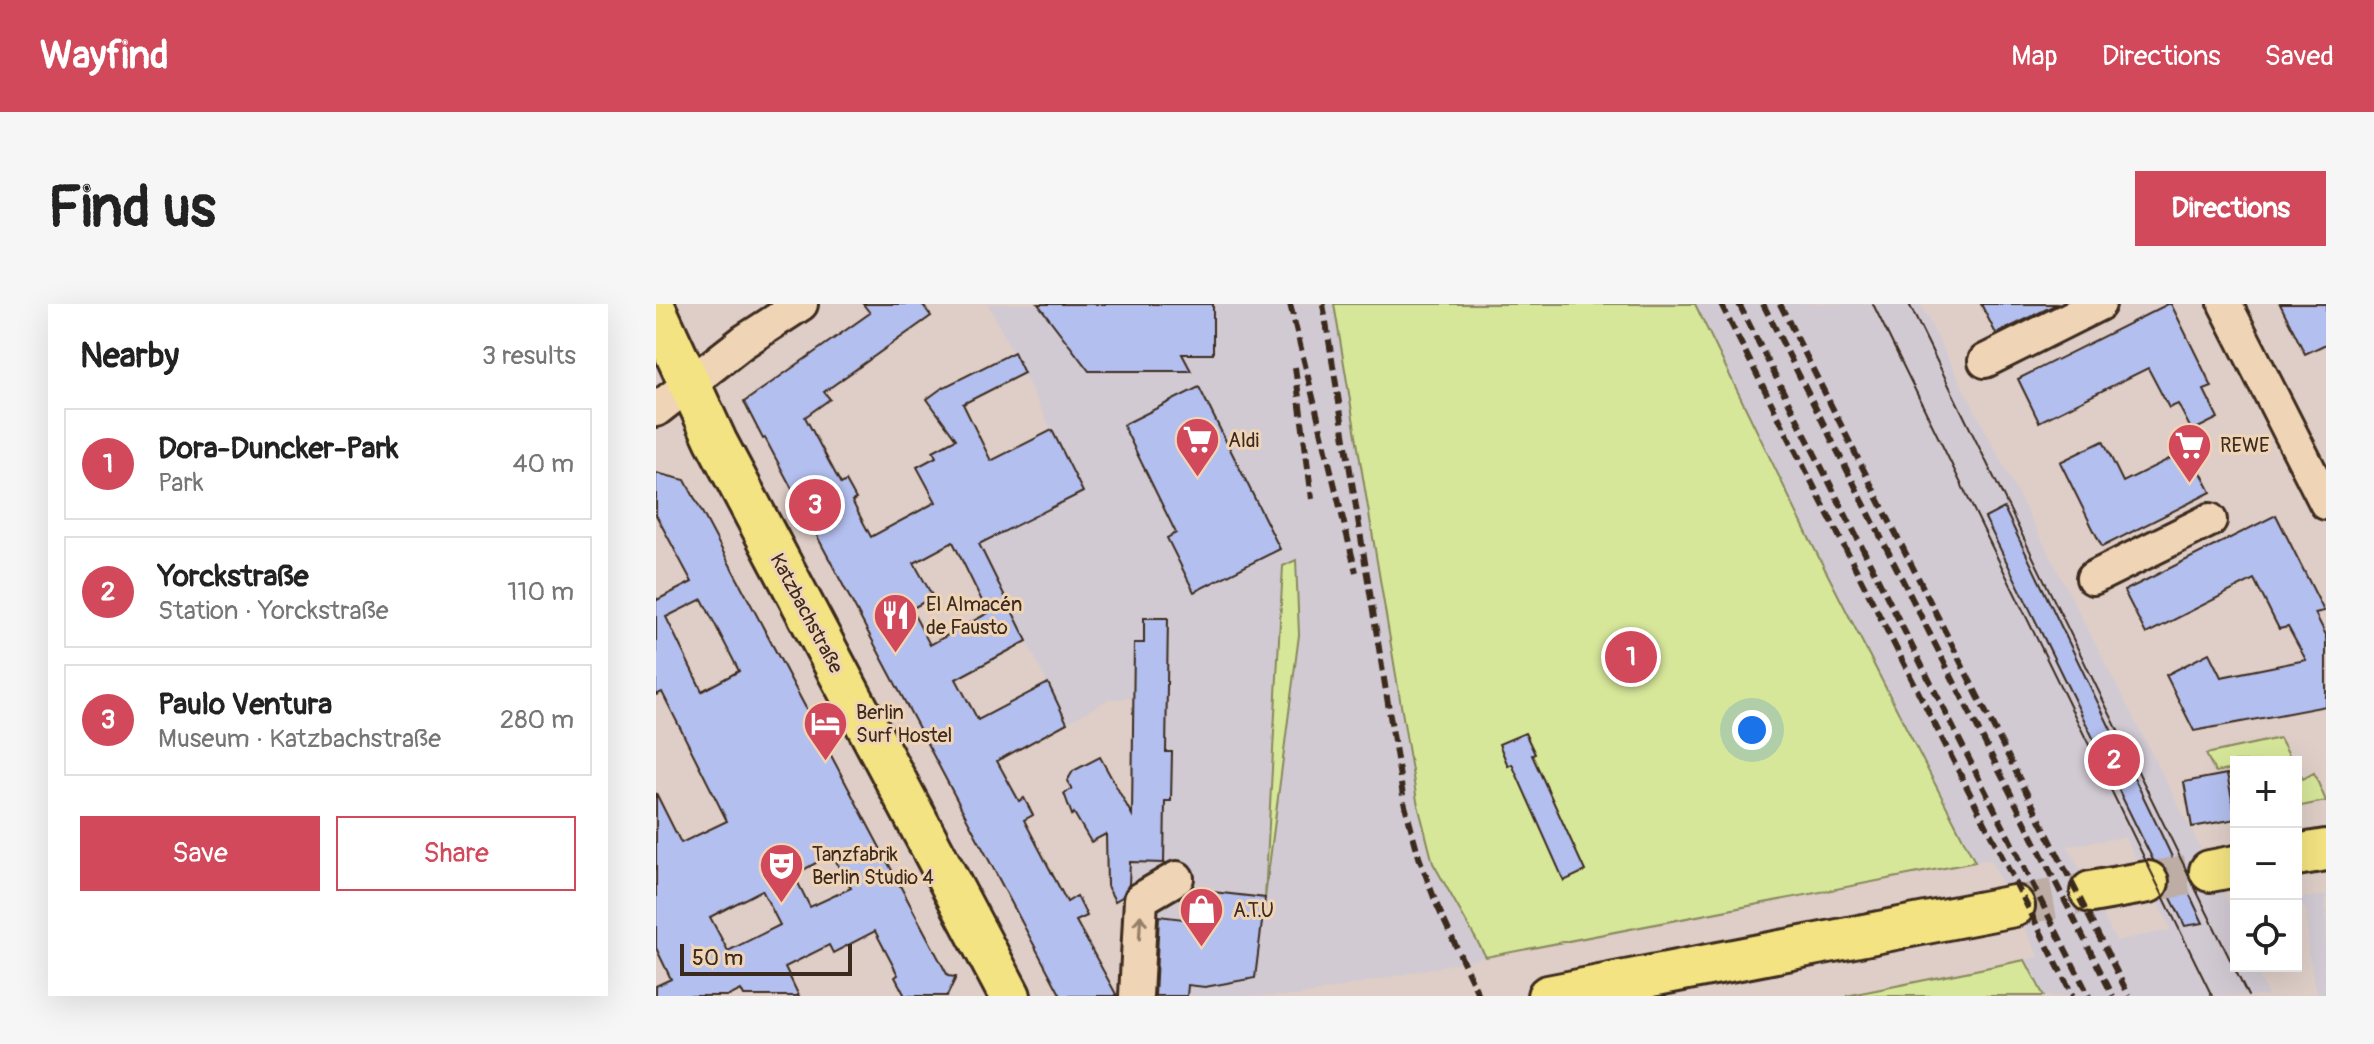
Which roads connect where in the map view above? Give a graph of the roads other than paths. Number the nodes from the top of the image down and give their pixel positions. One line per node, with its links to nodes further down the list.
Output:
1 (801, 304): 6 (street)
2 (2099, 304): 5 (street)
3 (2225, 304): 8 (street)
4 (656, 311): 6 (main road, Katzbachstraße)
5 (1985, 361)
6 (690, 383): 7 (street); 17 (main road, Katzbachstraße)
7 (656, 410)
8 (2326, 503)
9 (2210, 520): 10 (street)
10 (2093, 578)
11 (2326, 850): 12 (main road)
12 (2302, 854)
13 (1177, 878): 18 (street, one-way to 13)
14 (2148, 882): 15 (main road)
15 (2091, 892)
16 (2014, 906): 19 (main road)
17 (1010, 996)
18 (1136, 996)
19 (1548, 996)

